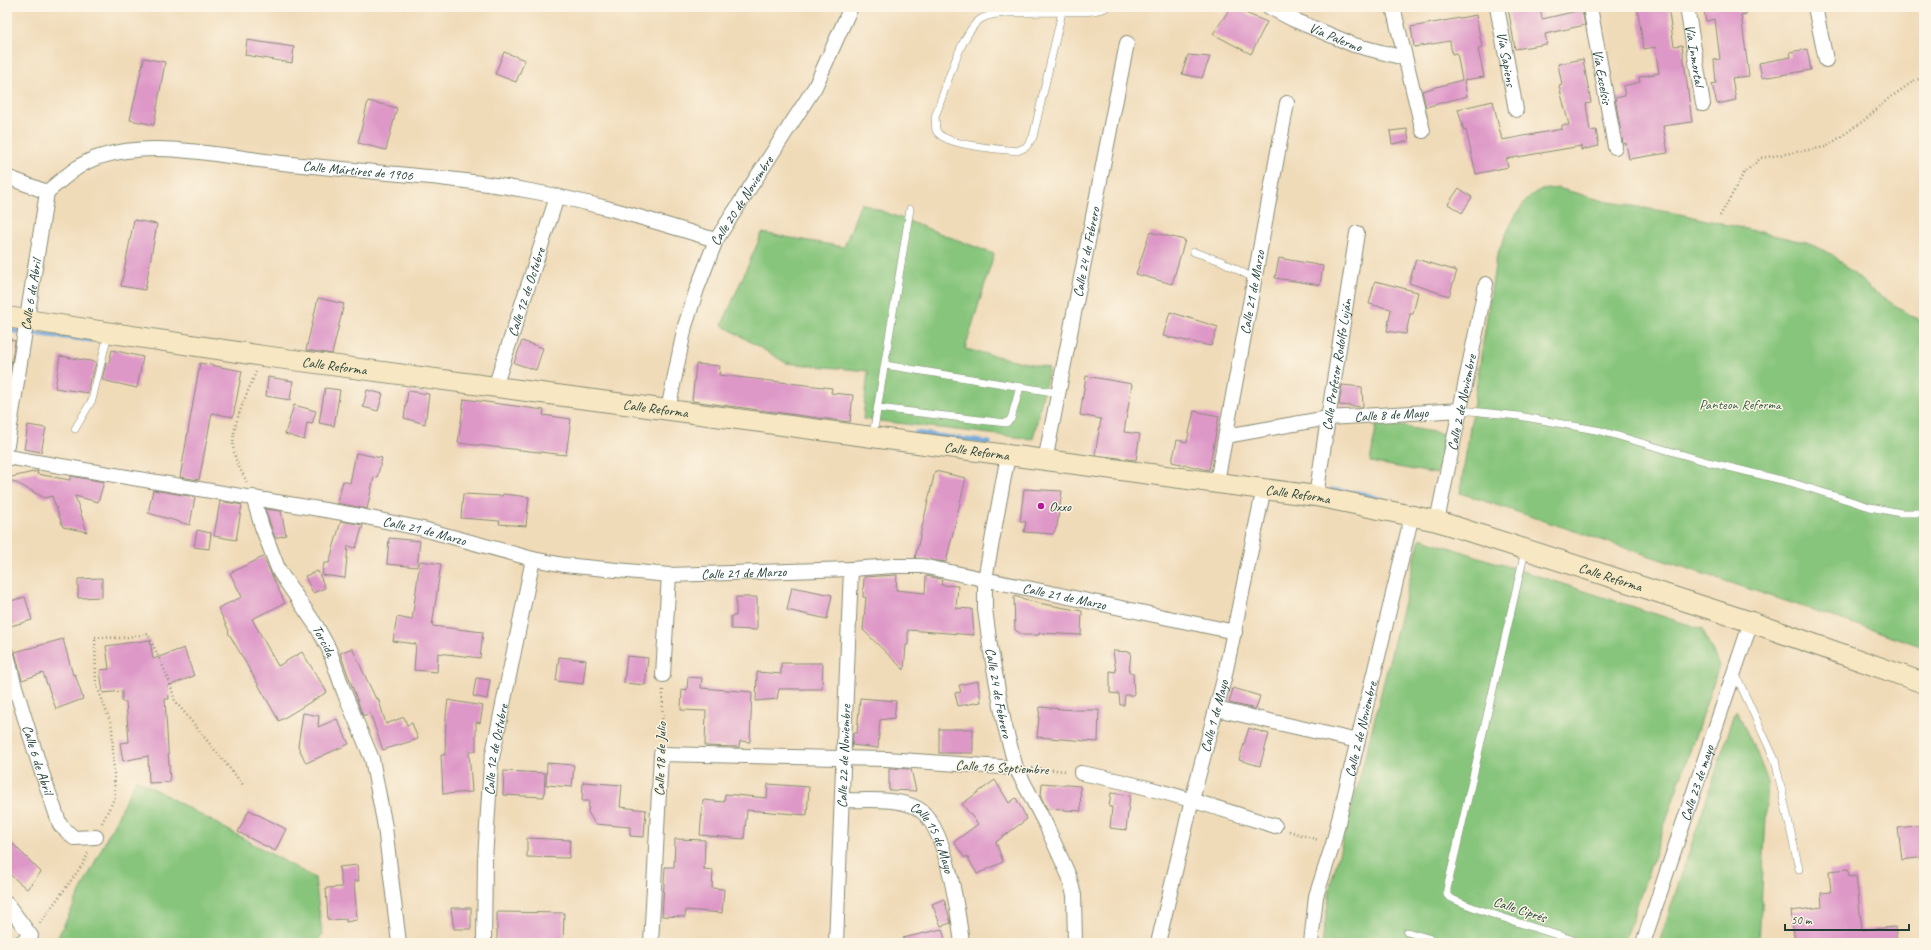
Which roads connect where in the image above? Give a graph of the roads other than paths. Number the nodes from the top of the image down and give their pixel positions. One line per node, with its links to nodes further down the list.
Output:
1 (851, 7): 23 (street, Calle 20 de Noviembre)
2 (1107, 7): 9 (lane)
3 (1269, 7): 11 (street, Vía Palermo)
4 (1394, 7): 11 (street)
5 (1497, 7): 15 (street, Vía Sapiens)
6 (1590, 7): 17 (street, Vía Excelsis)
7 (1687, 7): 14 (street, Vía Inmortal)
8 (1815, 7): 12 (street)
9 (1062, 12): 9 (lane)
10 (1127, 43): 32 (street, Calle 24 de Febrero)
11 (1404, 58): 16 (street)
12 (1826, 60)
13 (1287, 103): 25 (street, Calle 21 de Marzo)
14 (1703, 104)
15 (1516, 110)
16 (1422, 131)
17 (1615, 147)
18 (7, 177): 19 (street)
19 (47, 192): 20 (street, Calle Mártires de 1906); 27 (street, Calle 6 de Abril)
20 (557, 197): 23 (street, Calle Mártires de 1906); 30 (street, Calle 12 de Octubre)
21 (910, 209): 29 (lane)
22 (1357, 233): 36 (street, Calle Profesor Rodolfo Luján)
23 (716, 240): 34 (street, Calle 20 de Noviembre)
24 (1194, 252): 25 (lane)
25 (1255, 279): 38 (street, Calle 21 de Marzo)
26 (1486, 284): 35 (street, Calle 2 de Noviembre)
27 (17, 318): 28 (street, Calle Reforma); 40 (street, Calle 6 de Abril)
28 (108, 332): 30 (street, Calle Reforma); 37 (lane)
29 (885, 365): 31 (lane); 33 (lane)
30 (495, 387): 34 (street, Calle Reforma)
31 (1020, 387): 32 (lane); 33 (lane)
32 (1059, 393): 43 (street, Calle 24 de Febrero)
33 (878, 408): 39 (lane)
34 (668, 410): 39 (street, Calle Reforma)
35 (1461, 410): 36 (street, Calle 8 de Mayo); 48 (lane); 50 (street, Calle 2 de Noviembre)
36 (1328, 418): 38 (street, Calle 8 de Mayo); 46 (street, Calle Profesor Rodolfo Luján)
37 (76, 429)
38 (1226, 436): 44 (street, Calle 21 de Marzo)
39 (873, 437): 41 (street, Calle Reforma)
40 (7, 445)
41 (1008, 455): 43 (street, Calle Reforma); 55 (street, Calle 24 de Febrero)
42 (7, 457): 47 (street, Calle 21 de Marzo)
43 (1045, 461): 44 (street, Calle Reforma)
44 (1218, 482): 45 (street, Calle Reforma)
45 (1264, 488): 46 (street, Calle Reforma); 57 (street, Calle 1 de Mayo)
46 (1316, 496): 49 (street, Calle Reforma)
47 (253, 497): 52 (street, Calle 21 de Marzo); 76 (street, Torcida)
48 (1924, 513)
49 (1412, 515): 50 (street, Calle Reforma); 63 (street, Calle 2 de Noviembre)
50 (1437, 521): 51 (street, Calle Reforma)
51 (1525, 548): 56 (street, Calle Reforma); 85 (lane, Calle Ciprés)
52 (533, 559): 54 (street, Calle 21 de Marzo); 77 (street, Calle 12 de Octubre)
53 (851, 569): 54 (street, Calle 21 de Marzo); 55 (street, Calle 21 de Marzo); 65 (street, Calle 22 de Noviembre)
54 (669, 575): 60 (street)
55 (985, 579): 57 (street, Calle 21 de Marzo); 66 (street, Calle 24 de Febrero)
56 (1751, 622): 59 (street, Calle 23 de mayo); 61 (street, Calle Reforma)
57 (1235, 632): 62 (street, Calle 1 de Mayo)
58 (7, 654): 71 (street, Calle 6 de Abril)
59 (1734, 671): 72 (lane); 86 (street, Calle 23 de mayo)
60 (663, 675)
61 (1924, 683)
62 (1216, 709): 63 (street); 69 (street, Calle 1 de Mayo)
63 (1358, 741): 83 (street, Calle 2 de Noviembre)
64 (661, 754): 65 (street, Calle 16 Septiembre); 78 (street, Calle 18 de Julio)
65 (843, 758): 66 (street, Calle 16 Septiembre); 68 (street, Calle 22 de Noviembre)
66 (1016, 768): 81 (street, Calle 24 de Febrero)
67 (1081, 773): 69 (street)
68 (842, 800): 79 (street, Calle 22 de Noviembre); 80 (street, Calle 15 de Mayo)
69 (1192, 800): 70 (street); 82 (street, Calle 1 de Mayo)
70 (1275, 826)
71 (96, 838)
72 (1799, 869)
73 (7, 904): 75 (street)
74 (1407, 932): 84 (lane)
75 (26, 939)
76 (399, 943)
77 (484, 943)
78 (651, 943)
79 (836, 943)
80 (962, 943)
81 (1075, 943)
82 (1158, 943)
83 (1311, 943)
84 (1445, 943)
85 (1582, 943)
86 (1643, 943)

